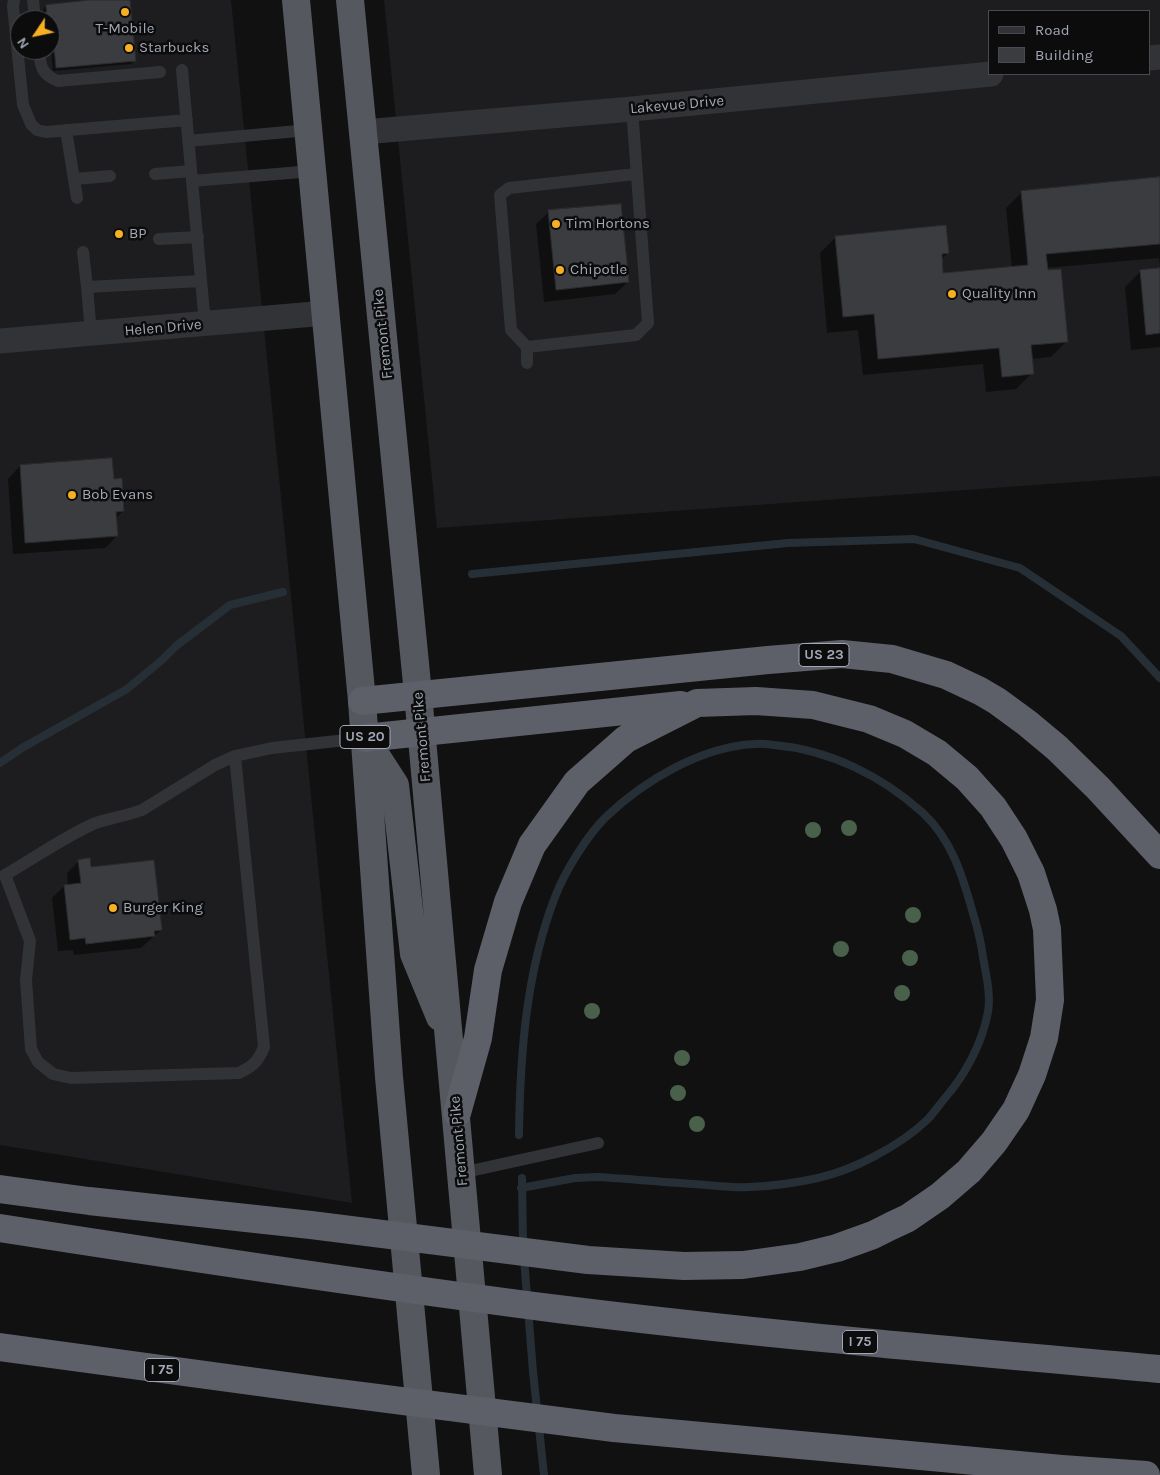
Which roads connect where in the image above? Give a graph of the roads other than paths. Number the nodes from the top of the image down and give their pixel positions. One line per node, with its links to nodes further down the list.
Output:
1 (14, 0): 10 (lane)
2 (296, 0): 11 (highway, US 20)
3 (350, 0): 12 (highway, Fremont Pike)
4 (40, 60): 6 (lane)
5 (182, 70): 9 (lane)
6 (160, 72)
7 (988, 74): 8 (street, Lakevue Drive)
8 (632, 109): 12 (street, Lakevue Drive); 16 (lane)
9 (187, 120): 10 (lane); 13 (lane)
10 (66, 130): 19 (lane)
11 (309, 130): 13 (lane); 14 (highway, US 20)
12 (363, 132): 32 (highway, Fremont Pike)
13 (188, 141): 18 (lane)
14 (313, 171): 18 (lane); 26 (highway, US 20)
15 (155, 174): 18 (lane)
16 (636, 174): 30 (lane); 30 (lane)
17 (110, 176): 19 (lane)
18 (192, 176): 21 (lane)
19 (75, 179): 20 (lane)
20 (77, 198)
21 (198, 237): 22 (lane); 24 (lane)
22 (159, 239)
23 (83, 252): 25 (lane)
24 (201, 281): 25 (lane); 27 (lane)
25 (87, 287): 28 (lane)
26 (326, 314): 27 (street, Helen Drive); 33 (highway, US 20)
27 (205, 324): 28 (street, Helen Drive)
28 (91, 334): 29 (street, Helen Drive)
29 (0, 341)
30 (527, 347): 31 (lane)
31 (527, 363)
32 (418, 694): 33 (highway); 35 (highway, Fremont Pike); 38 (highway, US 23)
33 (362, 701): 36 (highway, US 20)
34 (697, 703): 35 (highway); 41 (highway); 44 (highway)
35 (422, 732): 36 (highway); 40 (highway, Fremont Pike)
36 (365, 738): 37 (lane); 40 (highway); 48 (highway, US 20)
37 (235, 756): 39 (lane); 39 (lane)
38 (1160, 855)
39 (3, 872)
40 (450, 1042): 41 (highway, Fremont Pike)
41 (457, 1113): 43 (highway, Fremont Pike)
42 (598, 1143): 43 (lane)
43 (461, 1173): 49 (highway, Fremont Pike)
44 (0, 1189)
45 (0, 1228): 47 (highway, I 75)
46 (0, 1348): 50 (highway, I 75)
47 (1160, 1369)
48 (426, 1475)
49 (488, 1475)
50 (1146, 1475)

